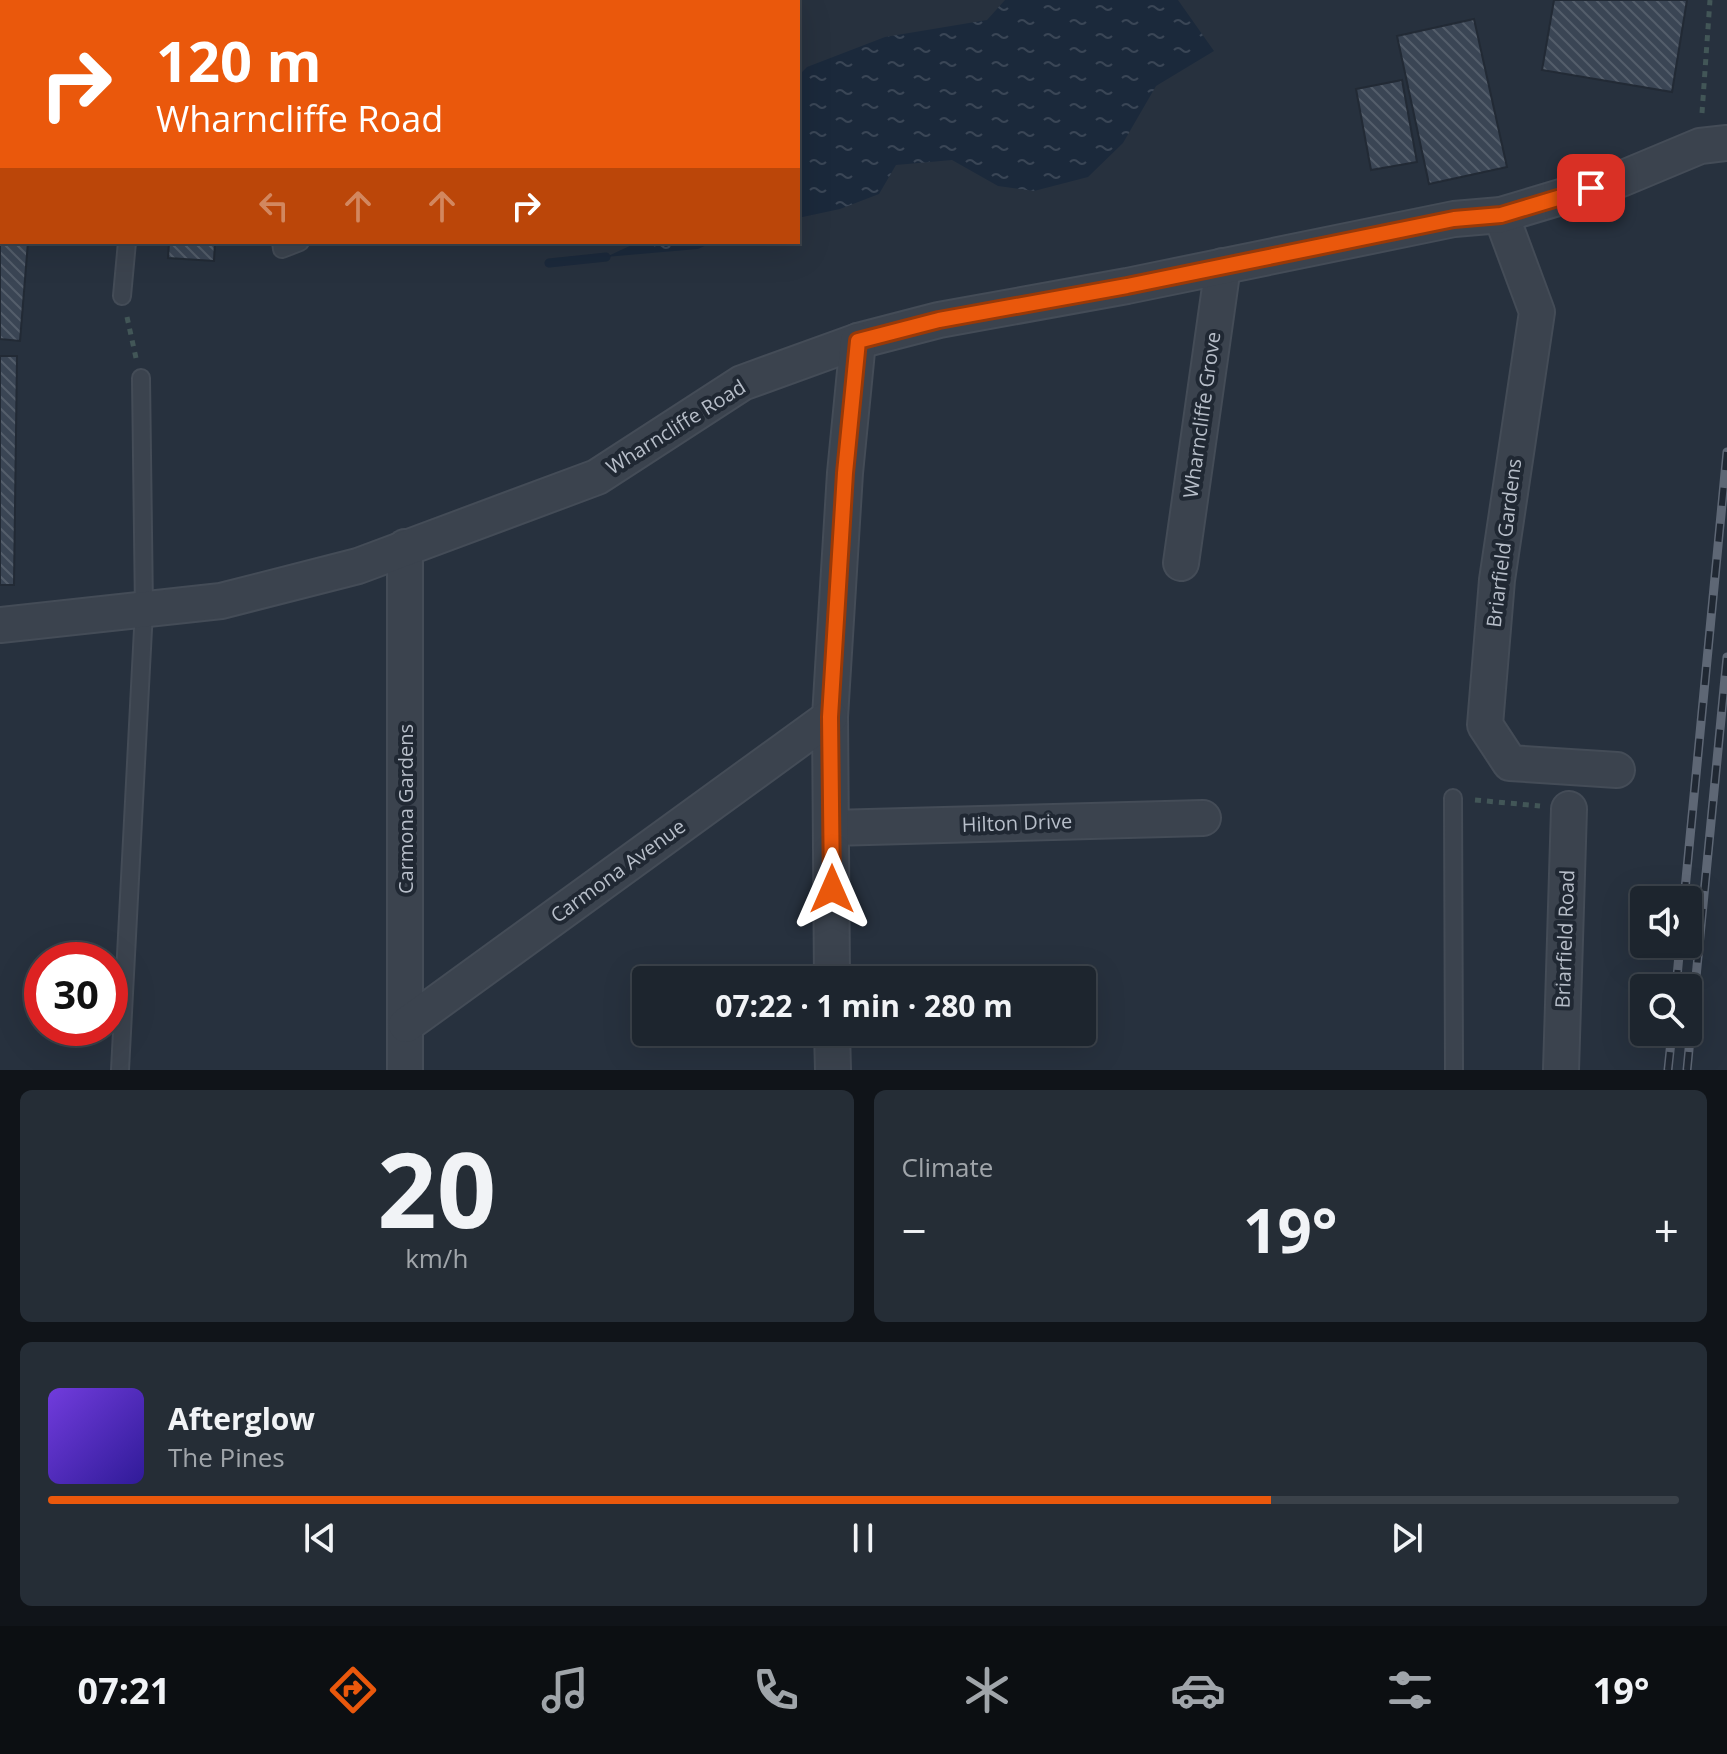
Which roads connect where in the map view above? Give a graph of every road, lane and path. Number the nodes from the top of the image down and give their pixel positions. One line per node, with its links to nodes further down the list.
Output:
1 (1710, 0): 2 (path)
2 (1713, 144): 3 (street, Wharncliffe Road)
3 (1501, 215): 5 (street, Wharncliffe Road); 14 (street, Briarfield Gardens)
4 (127, 244): 6 (lane)
5 (1223, 266): 7 (street, Wharncliffe Road); 10 (street, Wharncliffe Grove)
6 (122, 296): 8 (path)
7 (858, 341): 9 (street, Wharncliffe Road); 13 (street)
8 (141, 378): 11 (lane)
9 (405, 547): 11 (street, Wharncliffe Road); 20 (street, Carmona Gardens)
10 (1181, 563)
11 (144, 610): 12 (street, Wharncliffe Road); 22 (lane)
12 (0, 625)
13 (830, 717): 18 (street); 20 (street, Carmona Avenue)
14 (1617, 770)
15 (1453, 798): 16 (path); 25 (lane)
16 (1569, 809): 26 (street, Briarfield Road)
17 (1203, 818): 18 (street, Hilton Drive)
18 (831, 828): 19 (street)
19 (832, 966)
20 (406, 1025): 23 (street, Carmona Gardens)
21 (832, 1046): 24 (street)
22 (120, 1070)
23 (405, 1070)
24 (833, 1070)
25 (1454, 1070)
26 (1561, 1070)

